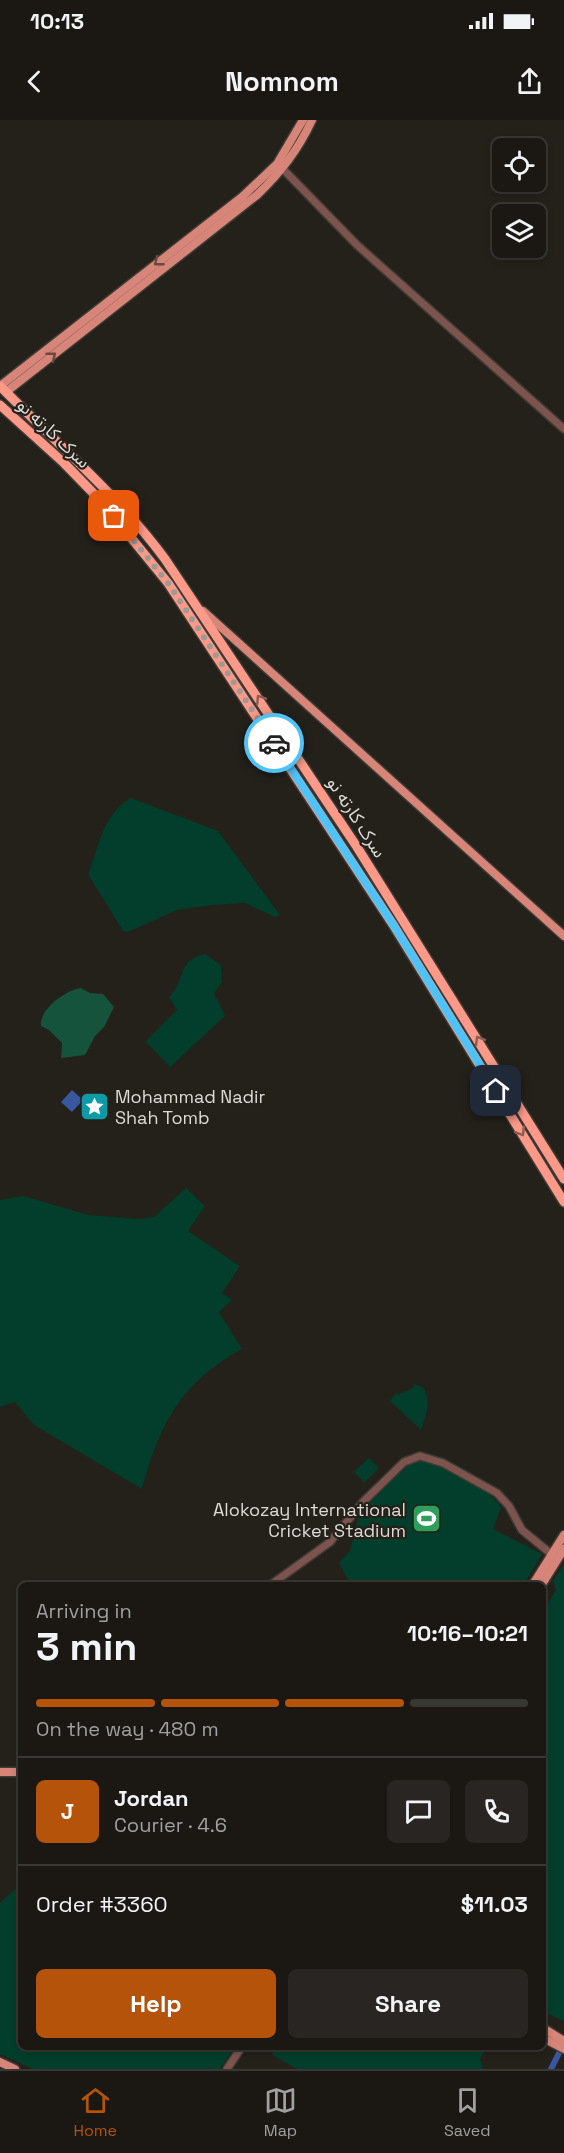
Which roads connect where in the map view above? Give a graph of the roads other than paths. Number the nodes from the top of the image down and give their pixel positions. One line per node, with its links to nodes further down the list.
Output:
1 (303, 120): 3 (main road)
2 (312, 120): 3 (main road)
3 (280, 166): 4 (main road); 6 (street)
4 (2, 388): 7 (highway, سرک کارته نو)
5 (0, 405): 9 (highway, سرک کارته نو)
6 (564, 429)
7 (194, 602): 8 (highway, سرک کارته نو); 10 (main road)
8 (218, 638): 9 (highway); 11 (highway, سرک کارته نو, one-way to 8)
9 (210, 647): 12 (highway, سرک کارته نو, one-way to 12)
10 (564, 936)
11 (564, 1179)
12 (564, 1202)
13 (564, 1535): 15 (main road)
14 (564, 1548): 15 (main road)
15 (555, 1556): 16 (street); 17 (main road); 18 (main road)
16 (275, 1582)
17 (535, 1582)
18 (543, 1582)
19 (0, 1772): 20 (main road)
20 (18, 1772)
21 (546, 2030): 23 (main road)
22 (546, 2040): 24 (main road)
23 (564, 2041)
24 (564, 2049)
25 (240, 2050): 28 (street)
26 (0, 2062): 27 (main road)
27 (15, 2069)
28 (227, 2069)

